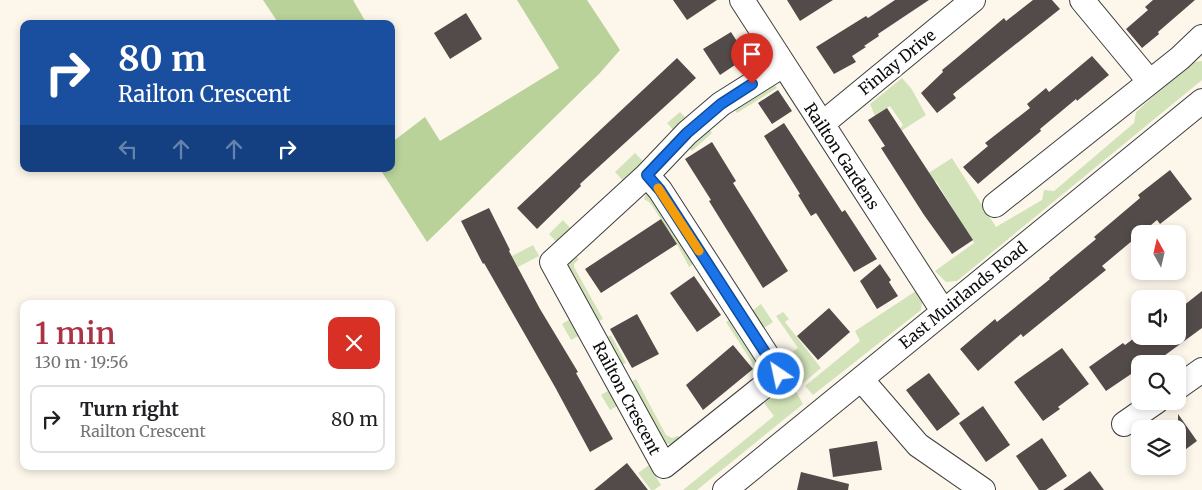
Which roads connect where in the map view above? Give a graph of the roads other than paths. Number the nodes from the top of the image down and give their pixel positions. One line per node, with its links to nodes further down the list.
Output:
1 (742, 0): 5 (street, Railton Gardens)
2 (1082, 0): 6 (street)
3 (966, 2): 8 (street, Finlay Drive)
4 (1202, 37): 6 (street)
5 (783, 65): 8 (street, Railton Gardens); 9 (street, Railton Crescent)
6 (1150, 82): 10 (street)
7 (1202, 101): 11 (street, East Muirlands Road)
8 (822, 124): 11 (street, Railton Gardens)
9 (647, 175): 9 (street, Railton Crescent)
10 (995, 205)
11 (943, 311): 12 (street, East Muirlands Road)
12 (861, 379): 15 (street, East Muirlands Road); 16 (street)
13 (1144, 410): 14 (street)
14 (1124, 424)
15 (725, 490)
16 (983, 490)

